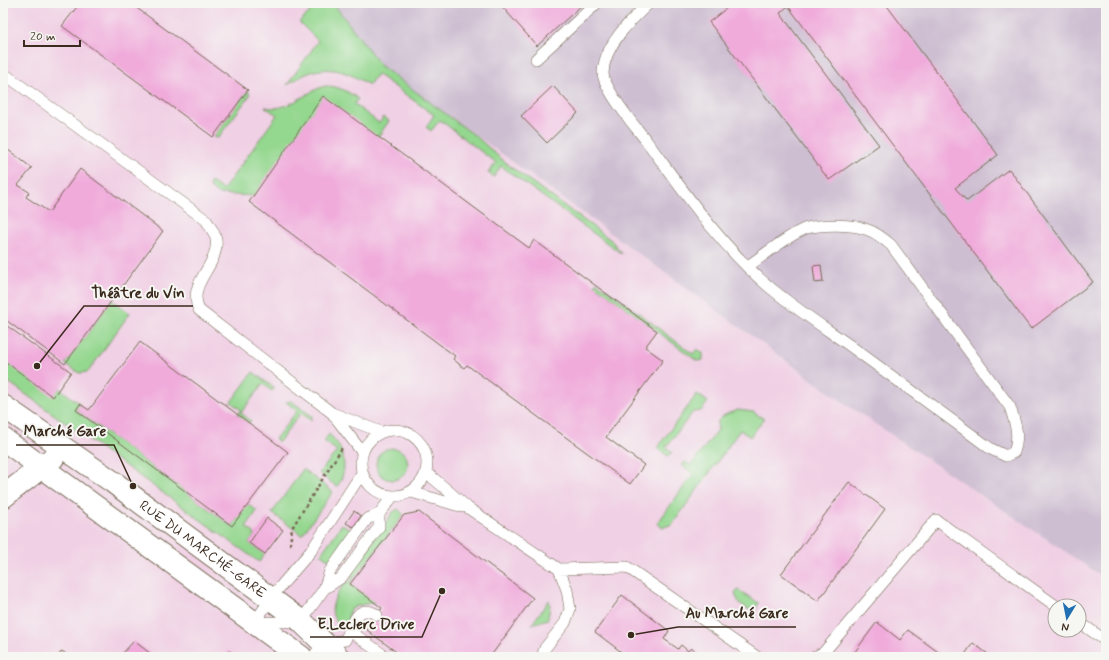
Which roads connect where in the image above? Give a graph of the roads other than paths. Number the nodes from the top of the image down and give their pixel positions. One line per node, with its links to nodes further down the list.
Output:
1 (597, 3): 3 (lane)
2 (650, 3): 5 (lane)
3 (536, 59)
4 (3, 73): 7 (lane)
5 (748, 266): 5 (lane)
6 (3, 406): 10 (street, RUE DU MARCHÉ-GARE)
7 (332, 413): 8 (lane); 11 (lane)
8 (381, 432): 11 (lane); 13 (lane)
9 (3, 439): 12 (street, RUE DU MARCHÉ-GARE)
10 (65, 449): 12 (street); 20 (street, RUE DU MARCHÉ-GARE)
11 (362, 452): 14 (lane)
12 (42, 467): 17 (street); 24 (street, RUE DU MARCHÉ-GARE)
13 (426, 472): 15 (lane); 18 (lane)
14 (362, 473): 16 (lane); 20 (lane)
15 (411, 492): 16 (lane); 18 (lane)
16 (393, 496): 23 (lane)
17 (3, 497)
18 (468, 508): 19 (lane)
19 (559, 569): 30 (lane); 31 (lane)
20 (271, 599): 23 (street, RUE DU MARCHÉ-GARE); 24 (lane)
21 (1047, 600): 32 (lane)
22 (377, 615): 27 (lane)
23 (301, 621): 24 (lane); 27 (street, RUE DU MARCHÉ-GARE)
24 (254, 624): 28 (street, RUE DU MARCHÉ-GARE)
25 (1087, 628): 26 (lane)
26 (1106, 641)
27 (334, 646): 29 (lane)
28 (301, 657)
29 (386, 657)
30 (542, 657)
31 (756, 657)
32 (815, 657)

